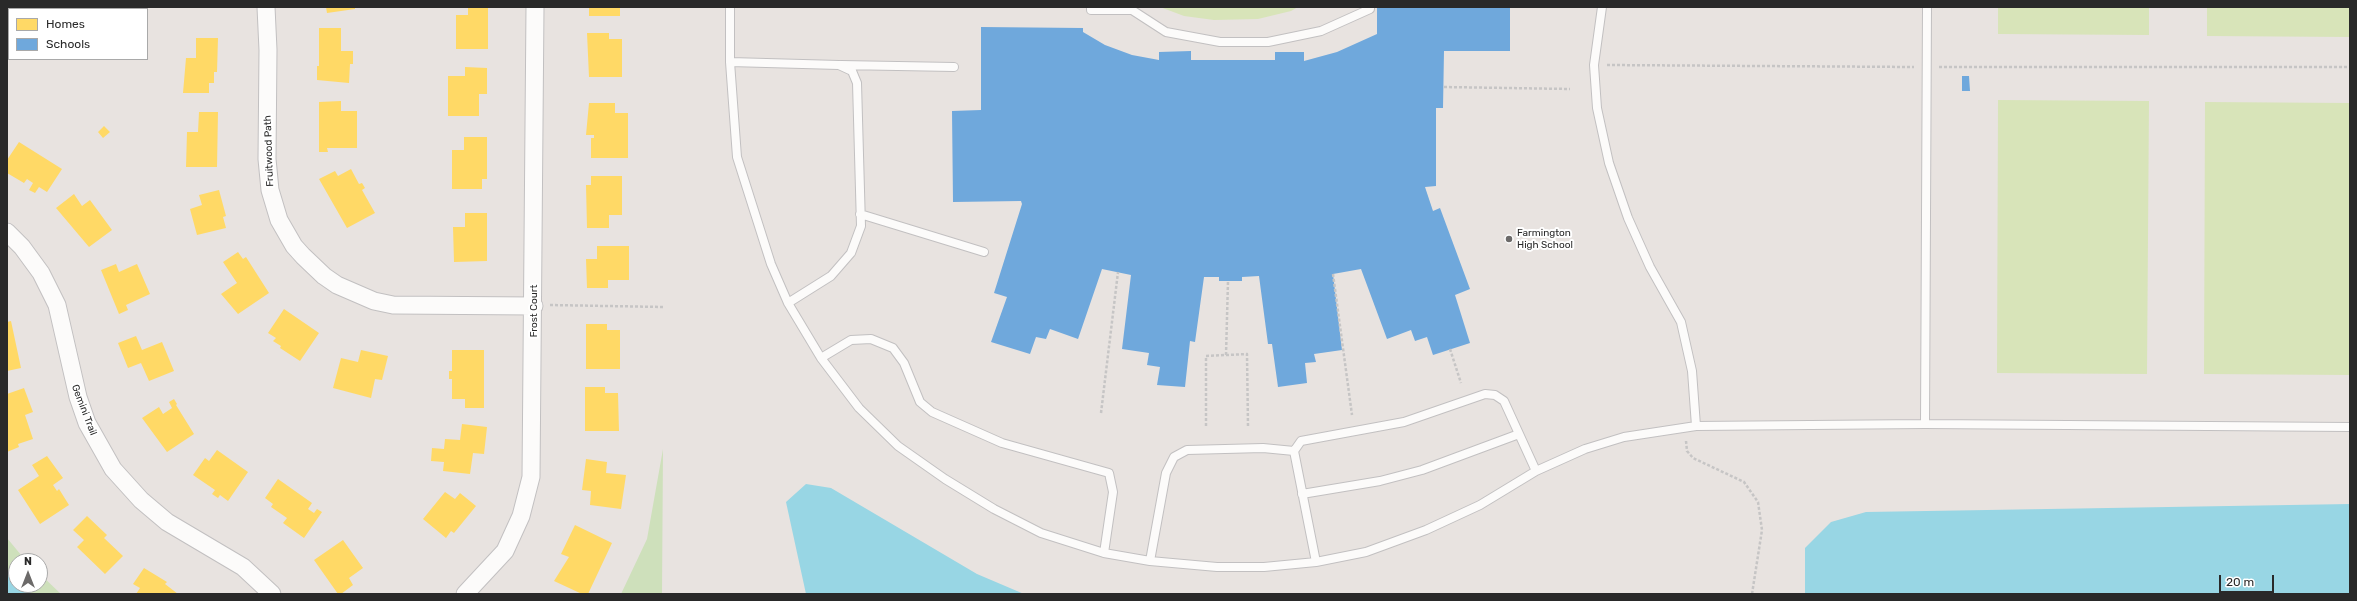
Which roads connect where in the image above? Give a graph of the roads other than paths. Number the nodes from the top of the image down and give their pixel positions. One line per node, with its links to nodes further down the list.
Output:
1 (266, 7): 15 (street, Fruitwood Path)
2 (535, 7): 15 (street, Frost Court)
3 (730, 7): 8 (lane)
4 (1090, 7): 5 (lane)
5 (1370, 7)
6 (1602, 7): 18 (lane)
7 (1927, 7): 17 (lane)
8 (730, 62): 9 (lane); 14 (lane)
9 (839, 65): 10 (lane); 11 (lane)
10 (954, 67)
11 (860, 214): 13 (lane); 14 (lane)
12 (7, 232): 27 (street, Gemini Trail)
13 (984, 252)
14 (788, 303): 16 (lane)
15 (534, 306): 28 (street, Frost Court)
16 (821, 358): 24 (lane); 24 (lane)
17 (1925, 424): 18 (lane); 19 (lane)
18 (1696, 426): 22 (lane)
19 (2350, 426)
20 (1519, 434): 21 (lane); 22 (lane); 23 (lane)
21 (1294, 451): 23 (lane); 25 (lane)
22 (1536, 471): 26 (lane)
23 (1302, 494): 26 (lane)
24 (1104, 553): 25 (lane)
25 (1150, 561): 26 (lane)
26 (1316, 562)
27 (272, 594)
28 (465, 594)

